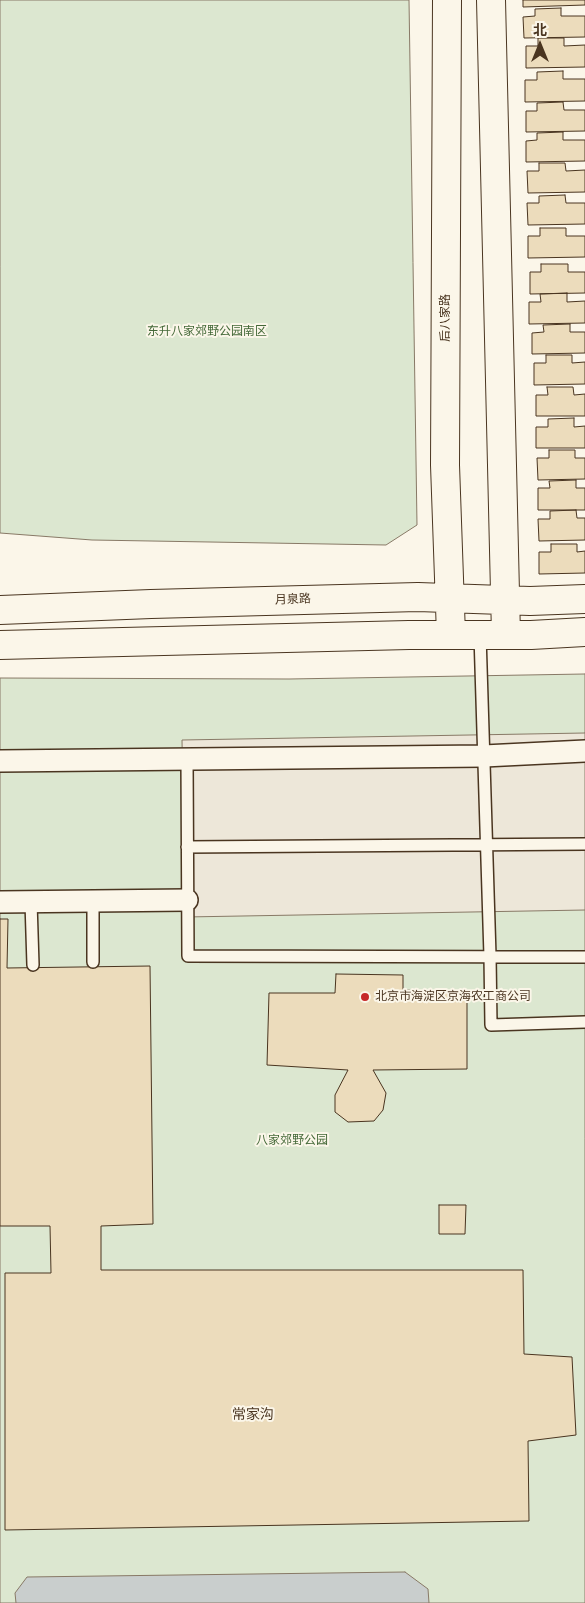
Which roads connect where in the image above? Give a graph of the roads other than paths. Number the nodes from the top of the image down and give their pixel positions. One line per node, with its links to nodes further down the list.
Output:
1 (447, 0): 3 (main road, 后八家路)
2 (490, 0): 4 (main road)
3 (449, 598): 4 (main road, 月泉路); 6 (main road, 月泉路); 8 (main road, 后八家路)
4 (505, 599): 5 (main road, 月泉路); 9 (main road)
5 (585, 599)
6 (0, 610)
7 (585, 632): 9 (main road)
8 (451, 635): 9 (main road); 10 (main road)
9 (493, 635): 12 (lane)
10 (0, 645)
11 (585, 751): 12 (street)
12 (484, 756): 13 (street); 16 (lane)
13 (187, 759): 14 (street); 17 (lane)
14 (0, 761)
15 (585, 844): 16 (lane)
16 (487, 845): 17 (lane); 22 (lane)
17 (187, 847): 18 (lane)
18 (187, 900): 19 (street); 22 (lane)
19 (93, 901): 21 (street); 24 (lane)
20 (0, 902): 21 (street)
21 (32, 902): 25 (lane)
22 (490, 956): 23 (lane); 26 (lane)
23 (585, 956)
24 (93, 962)
25 (33, 965)
26 (585, 1022)

